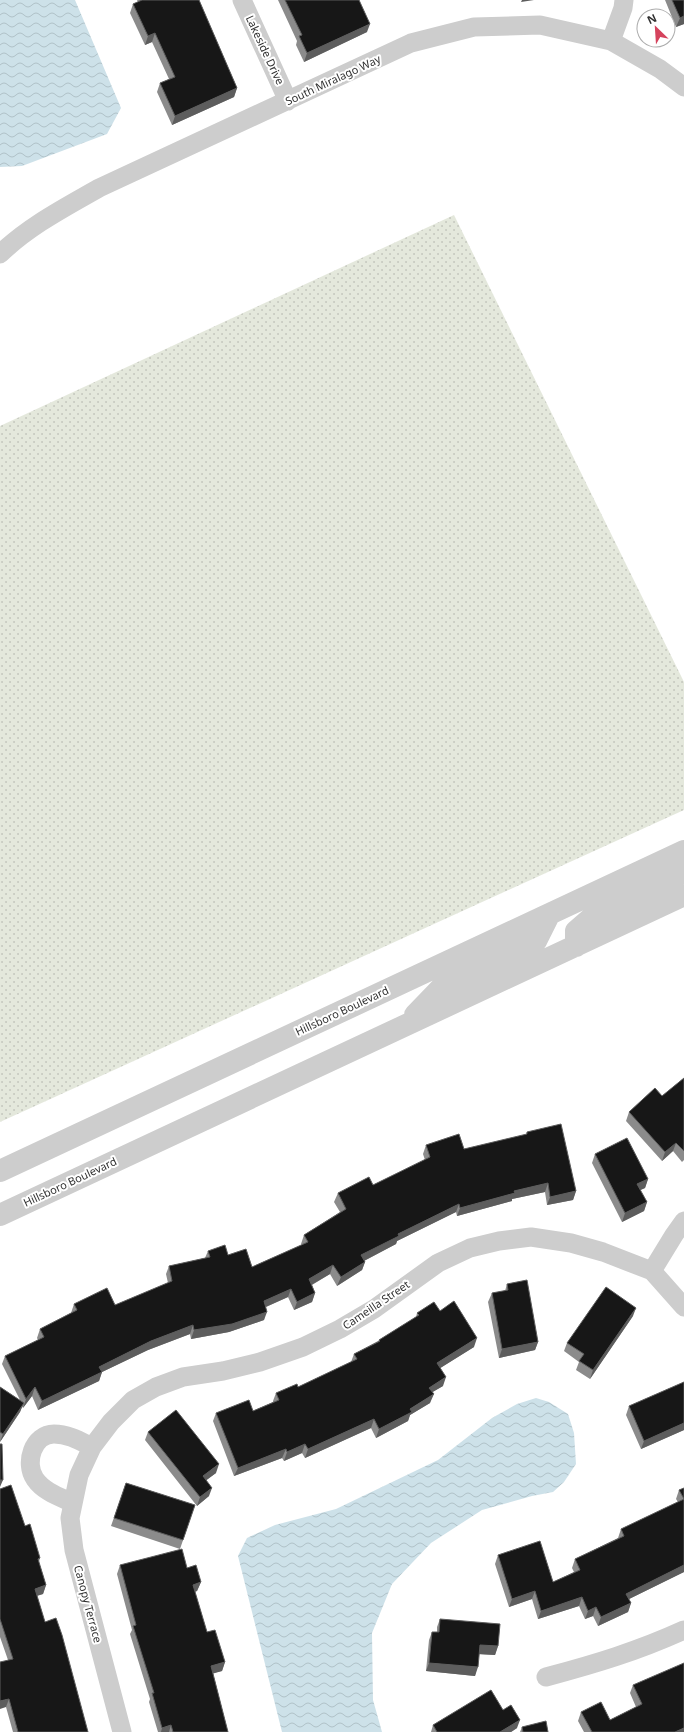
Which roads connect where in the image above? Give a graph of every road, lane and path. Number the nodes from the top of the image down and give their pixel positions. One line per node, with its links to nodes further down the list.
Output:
1 (242, 0): 5 (street, Lakeside Drive)
2 (624, 0): 3 (street)
3 (611, 41): 4 (street, South Miralago Way); 5 (street, South Miralago Way)
4 (684, 88)
5 (288, 101): 6 (street, South Miralago Way)
6 (0, 254)
7 (684, 851): 10 (street, Hillsboro Boulevard)
8 (684, 872): 11 (street)
9 (684, 895): 11 (street, Hillsboro Boulevard)
10 (549, 915): 12 (street); 13 (street, Hillsboro Boulevard)
11 (576, 946): 12 (street, Hillsboro Boulevard)
12 (407, 1023): 14 (street, Hillsboro Boulevard)
13 (0, 1171)
14 (0, 1215)
15 (684, 1221): 16 (street)
16 (652, 1271): 17 (street); 18 (street, Cameilla Street)
17 (684, 1307)
18 (92, 1447): 19 (street, Cameilla Street); 20 (street)
19 (79, 1475): 20 (street, Canopy Terrace)
20 (73, 1503): 23 (street, Canopy Terrace)
21 (684, 1630): 22 (street)
22 (546, 1677)
23 (122, 1732)

